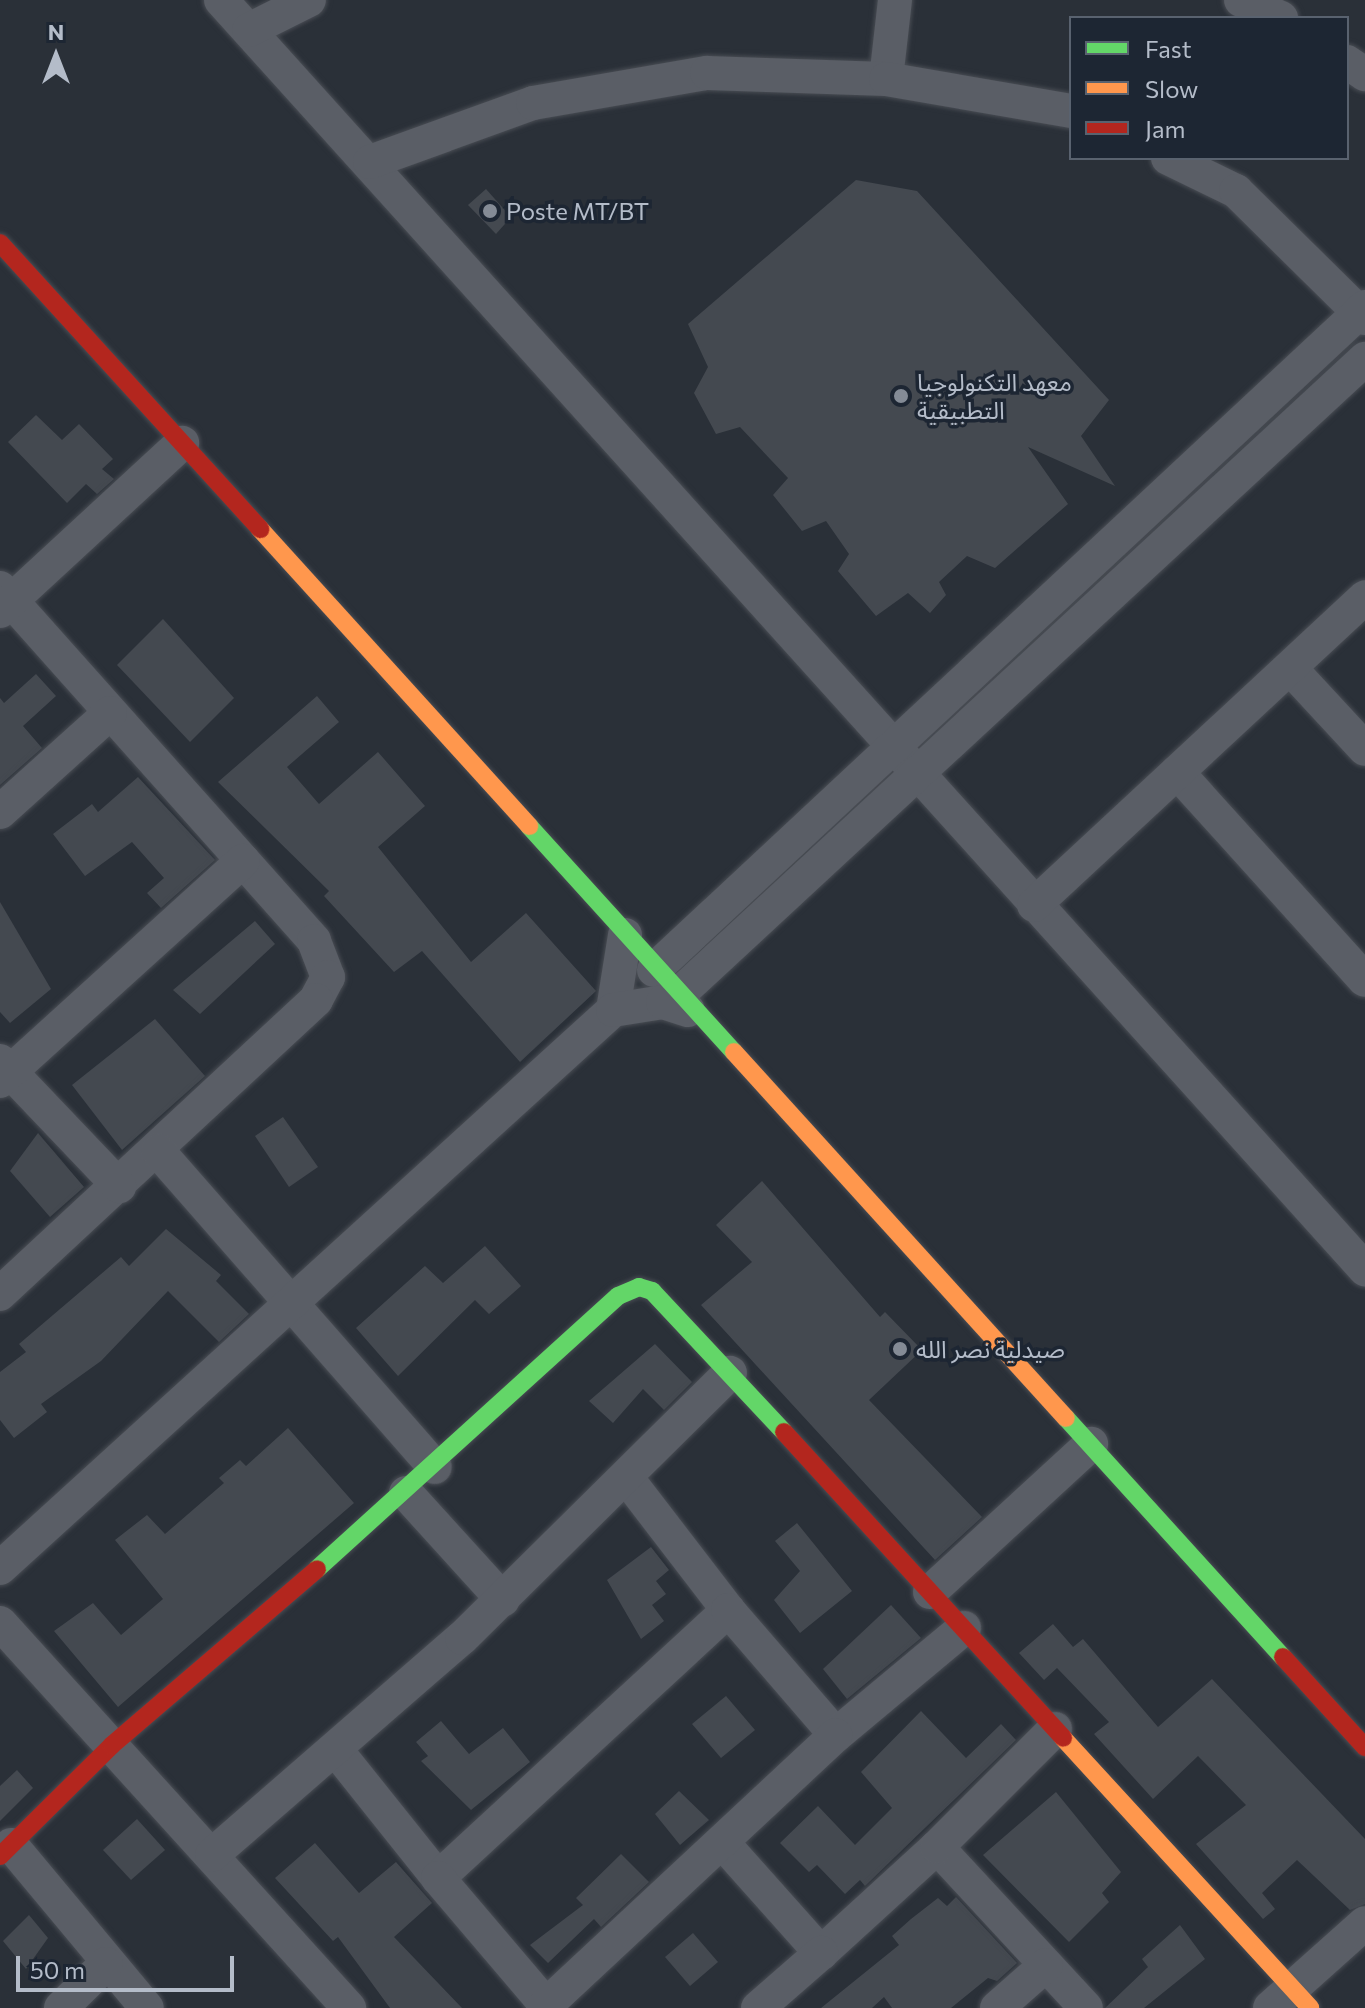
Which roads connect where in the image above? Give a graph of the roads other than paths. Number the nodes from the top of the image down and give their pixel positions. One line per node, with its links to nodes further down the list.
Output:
1 (221, 0): 6 (street)
2 (309, 0): 6 (street)
3 (895, 0): 7 (street)
4 (1241, 0): 5 (street)
5 (1277, 16)
6 (249, 30): 10 (street)
7 (886, 79): 8 (street); 10 (street)
8 (1069, 111)
9 (1172, 160): 12 (street)
10 (370, 162): 19 (street)
11 (0, 243): 14 (main road)
12 (1363, 313): 19 (street)
13 (1365, 359): 22 (street)
14 (182, 443): 16 (street); 26 (main road)
15 (1365, 597): 17 (street)
16 (3, 600): 18 (street)
17 (1290, 668): 20 (street); 21 (street)
18 (110, 713): 23 (street); 24 (street)
19 (897, 746): 22 (street); 27 (street)
20 (1365, 749)
21 (1177, 772): 25 (street); 28 (street)
22 (916, 775): 25 (street); 29 (street)
23 (0, 812)
24 (243, 861): 31 (street); 32 (street)
25 (1034, 905): 34 (street)
26 (625, 935): 27 (main road); 30 (street)
27 (654, 970): 29 (main road)
28 (1365, 980)
29 (682, 1003): 30 (street); 38 (main road)
30 (613, 1010): 36 (street)
31 (3, 1071): 33 (street)
32 (158, 1151): 33 (street); 36 (street)
33 (119, 1186): 35 (street)
34 (1363, 1263)
35 (0, 1294)
36 (293, 1305): 39 (street); 42 (street)
37 (730, 1373): 39 (main road); 40 (street); 43 (main road)
38 (1091, 1444): 43 (street); 51 (main road)
39 (435, 1467): 41 (main road)
40 (626, 1477): 44 (street); 45 (street)
41 (406, 1493): 44 (street); 50 (main road)
42 (0, 1568)
43 (930, 1592): 47 (main road)
44 (503, 1600): 52 (street)
45 (728, 1610): 49 (street); 57 (street)
46 (0, 1623): 50 (street)
47 (964, 1628): 48 (main road); 49 (street)
48 (1055, 1729): 54 (street); 62 (main road)
49 (836, 1735): 53 (street)
50 (112, 1745): 55 (main road); 56 (street)
51 (1365, 1747)
52 (336, 1750): 56 (street); 57 (street)
53 (722, 1842): 59 (street); 63 (street)
54 (937, 1847): 59 (street); 61 (street)
55 (5, 1850): 60 (street)
56 (212, 1855): 66 (street)
57 (438, 1878): 63 (street)
58 (1365, 1923): 62 (street)
59 (821, 1953): 67 (street)
60 (106, 1964): 64 (street); 65 (street)
61 (1046, 1965): 68 (street); 69 (street)
62 (1291, 2001)
63 (545, 2006)
64 (61, 2008)
65 (147, 2008)
66 (349, 2008)
67 (758, 2008)
68 (997, 2008)
69 (1086, 2008)

